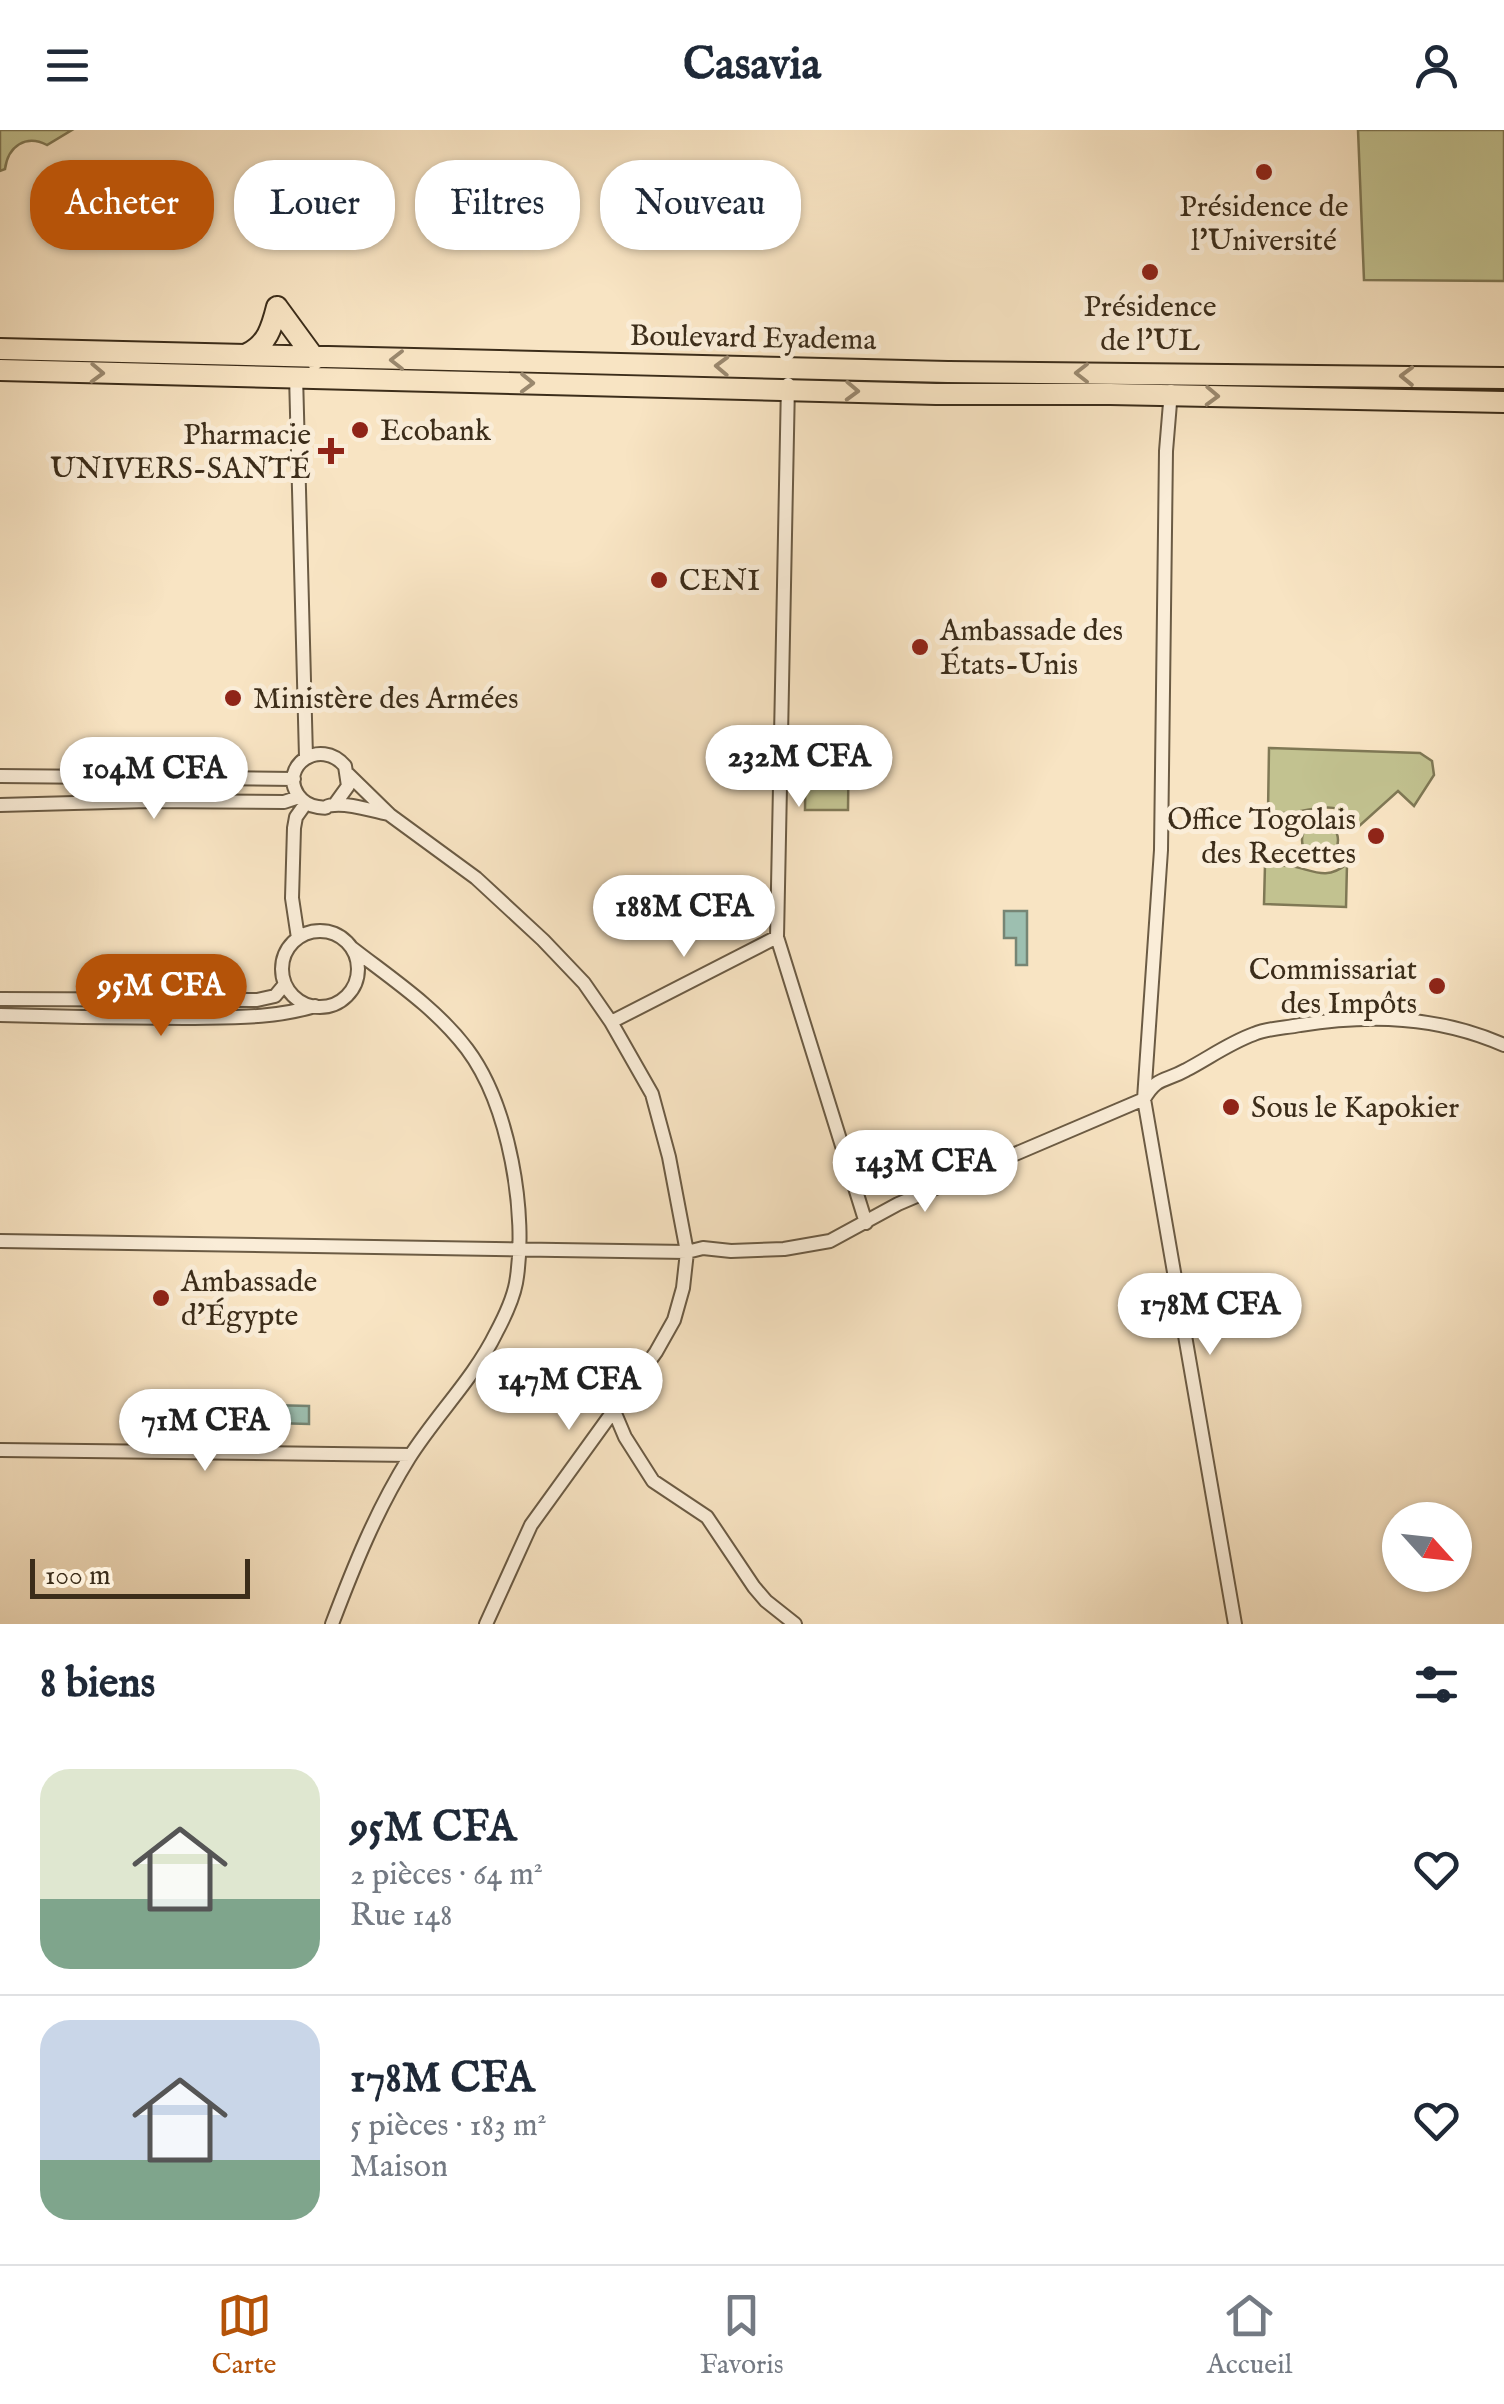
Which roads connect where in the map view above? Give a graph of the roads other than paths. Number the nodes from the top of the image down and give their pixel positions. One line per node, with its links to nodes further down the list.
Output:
1 (0, 350): 2 (highway, Boulevard Eyadema)
2 (247, 354): 3 (highway, Boulevard Eyadema); 4 (highway)
3 (291, 358): 4 (highway, Boulevard Eyadema); 8 (street)
4 (315, 359): 9 (highway, Boulevard Eyadema, one-way to 4)
5 (0, 370): 8 (highway, Boulevard Eyadema, one-way to 8)
6 (1177, 374): 7 (highway, Boulevard Eyadema, one-way to 6); 9 (highway, Boulevard Eyadema, one-way to 9); 10 (street)
7 (1504, 378)
8 (298, 379): 9 (highway, Boulevard Eyadema, one-way to 9); 12 (street)
9 (788, 379): 10 (highway, Boulevard Eyadema, one-way to 10); 20 (street)
10 (1170, 395): 11 (highway, Boulevard Eyadema, one-way to 11); 29 (street)
11 (1504, 402)
12 (306, 757): 13 (street); 15 (street)
13 (348, 774): 17 (street); 19 (street)
14 (0, 776): 15 (street)
15 (294, 779): 16 (street)
16 (302, 800): 17 (street); 18 (street); 21 (street)
17 (335, 804): 19 (street)
18 (0, 805)
19 (390, 815): 27 (street)
20 (777, 937): 27 (street); 30 (street)
21 (298, 938): 22 (street); 23 (street)
22 (352, 948): 25 (street); 32 (street)
23 (285, 984): 24 (street); 25 (street)
24 (0, 999)
25 (315, 1006): 26 (street)
26 (0, 1015)
27 (611, 1022): 33 (street)
28 (1504, 1045): 29 (street)
29 (1144, 1099): 30 (street); 40 (street)
30 (866, 1223): 33 (street)
31 (0, 1241): 32 (street)
32 (520, 1250): 33 (street); 36 (street)
33 (686, 1252): 34 (street)
34 (614, 1411): 38 (street); 39 (street)
35 (0, 1450): 36 (street)
36 (411, 1455): 37 (street)
37 (332, 1624)
38 (486, 1624)
39 (796, 1624)
40 (1235, 1624)

